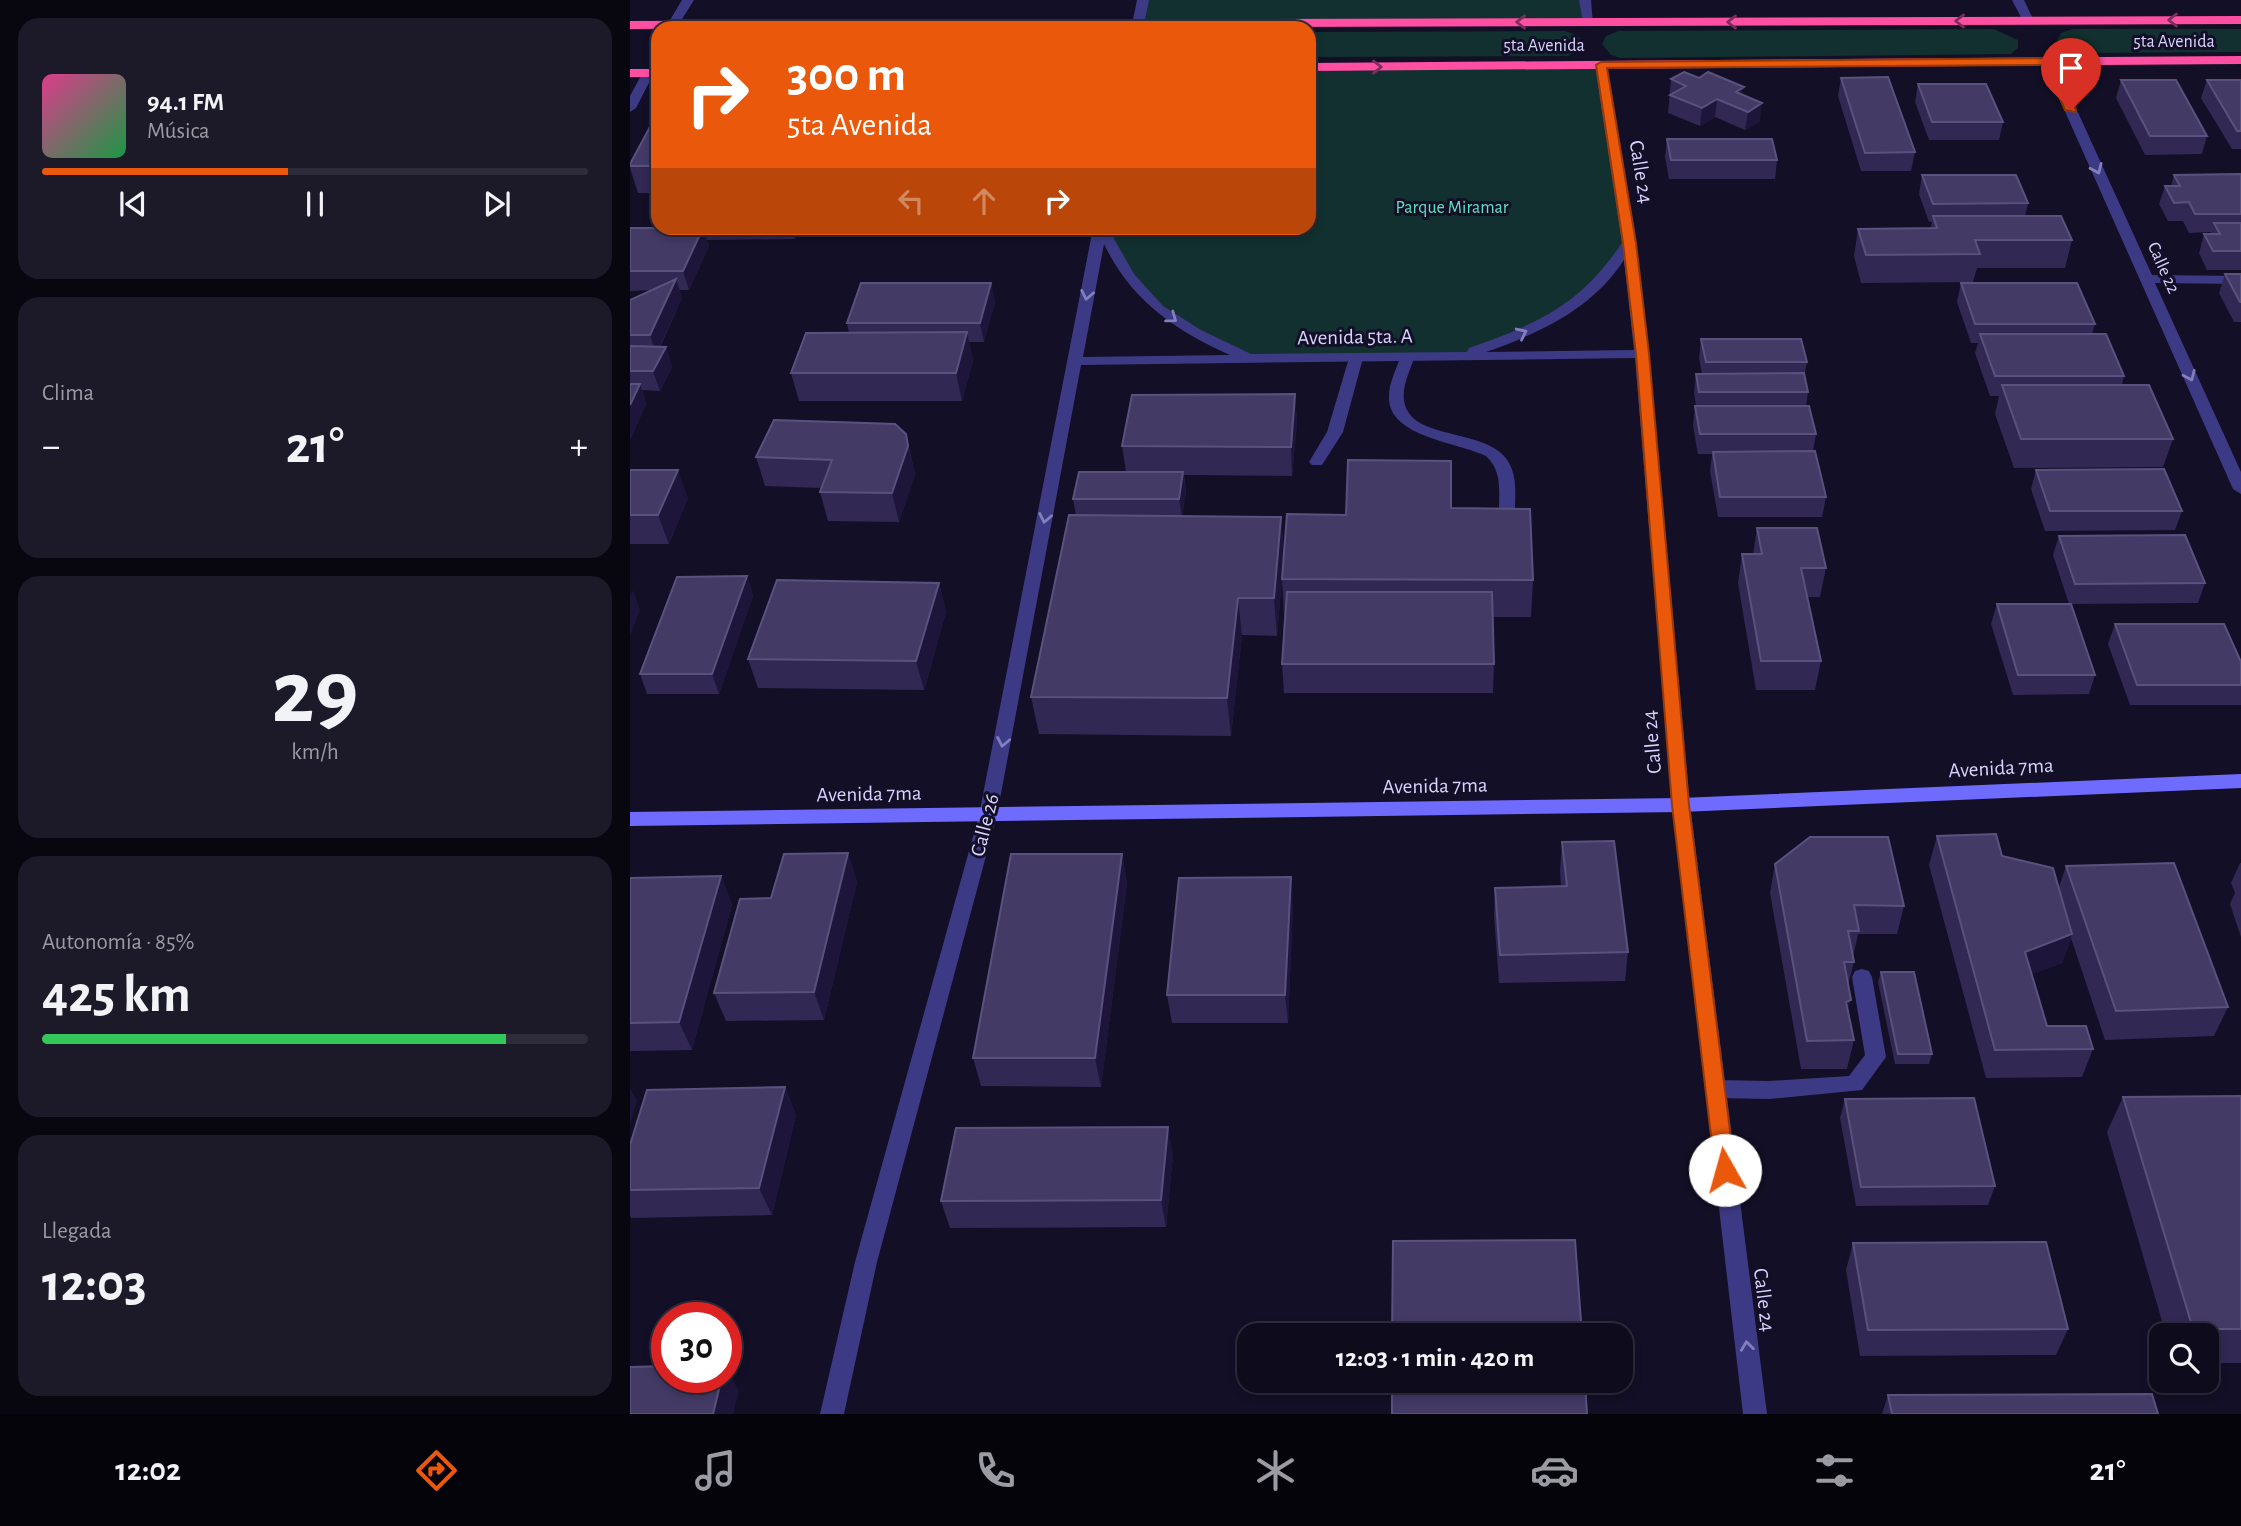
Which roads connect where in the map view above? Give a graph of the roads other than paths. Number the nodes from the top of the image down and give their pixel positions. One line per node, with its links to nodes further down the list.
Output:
1 (688, 0): 6 (street)
2 (1143, 0): 7 (street)
3 (1586, 0): 9 (street)
4 (2018, 0): 8 (street)
5 (2241, 20): 8 (highway, 5ta Avenida, one-way to 8)
6 (675, 21)
7 (1139, 21)
8 (2028, 21): 9 (highway, 5ta Avenida, one-way to 9)
9 (1589, 22): 10 (highway, 5ta Avenida, one-way to 10)
10 (1316, 23)
11 (630, 25): 12 (highway, 5ta Avenida)
12 (651, 25)
13 (2241, 60): 14 (highway, 5ta Avenida)
14 (2049, 62): 15 (highway, 5ta Avenida); 24 (street, Calle 22, one-way to 24)
15 (1601, 65): 16 (highway, 5ta Avenida, one-way to 15); 23 (street, Calle 24)
16 (1316, 67)
17 (630, 73): 18 (highway)
18 (651, 73)
19 (651, 76): 20 (street)
20 (630, 108)
21 (1100, 235): 31 (street, Calle 26, one-way to 31)
22 (1104, 235): 30 (street, Avenida 5ta. A, one-way to 30)
23 (1629, 243): 26 (street, Calle 24); 27 (street, Avenida 5ta. A, one-way to 23)
24 (2147, 279): 25 (street); 33 (street, Calle 22, one-way to 33)
25 (2241, 280)
26 (1642, 354): 27 (street, Avenida 5ta. A); 36 (street, Calle 24)
27 (1458, 356): 29 (street, Avenida 5ta. A)
28 (1356, 358): 29 (street, Avenida 5ta. A); 30 (street, Avenida 5ta. A); 32 (street)
29 (1406, 358): 34 (street)
30 (1252, 359): 31 (street, Avenida 5ta. A)
31 (1075, 362): 37 (street, Calle 26, one-way to 37)
32 (1317, 462)
33 (2241, 489)
34 (1507, 510)
35 (2241, 781): 36 (main road, Avenida 7ma)
36 (1681, 805): 37 (main road, Avenida 7ma); 40 (street, Calle 24)
37 (988, 816): 38 (main road, Avenida 7ma); 41 (street, Calle 26)
38 (630, 819)
39 (1862, 977): 40 (street)
40 (1715, 1089): 42 (street, Calle 24, one-way to 40)
41 (832, 1414)
42 (1755, 1414)

